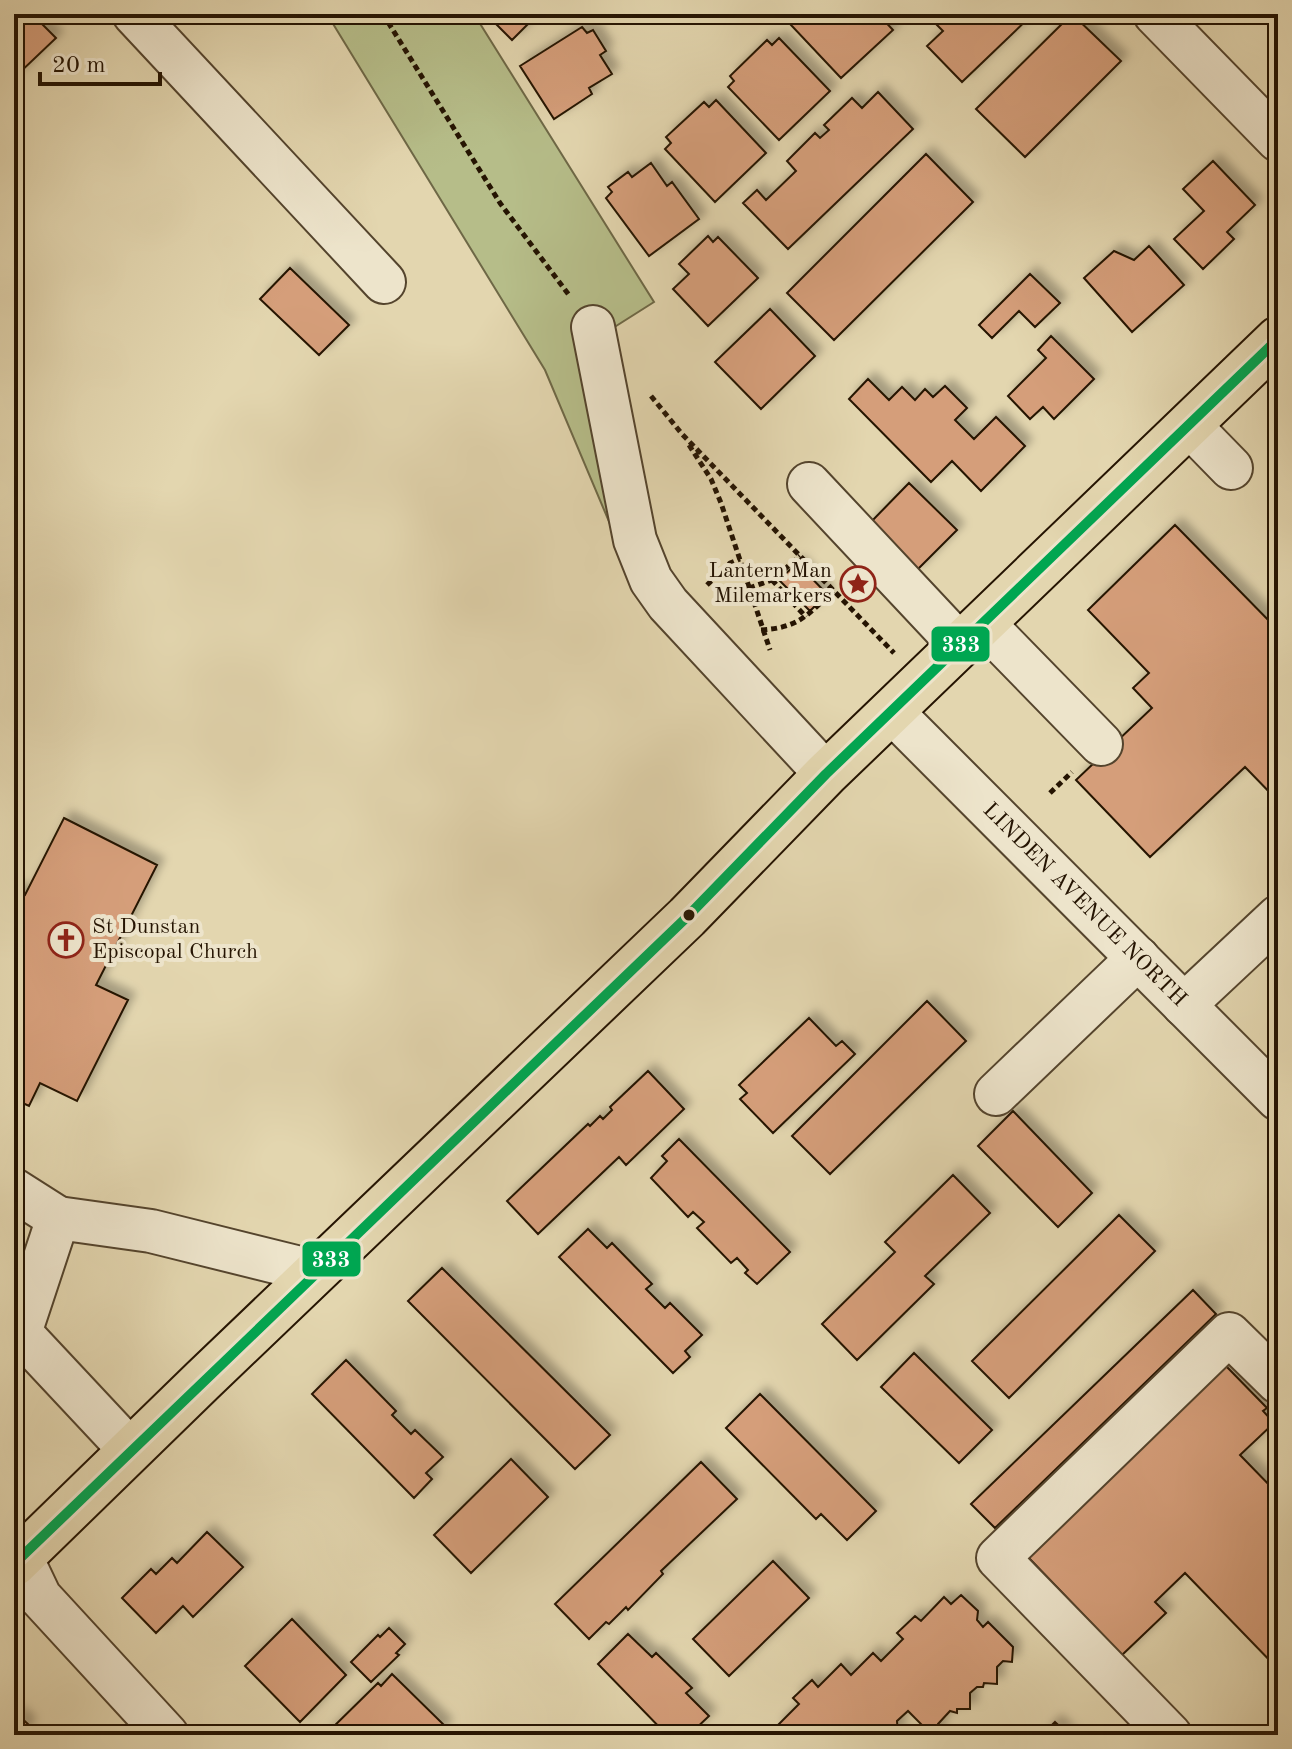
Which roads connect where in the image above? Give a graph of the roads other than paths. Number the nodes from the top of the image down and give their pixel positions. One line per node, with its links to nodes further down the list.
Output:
1 (134, 14): 4 (street)
2 (1155, 14): 3 (street)
3 (1278, 140)
4 (384, 282)
5 (593, 327): 13 (street)
6 (1273, 354): 7 (main road)
7 (1189, 425): 8 (street); 10 (main road)
8 (1231, 468)
9 (809, 484): 10 (street)
10 (972, 634): 11 (main road); 12 (street)
11 (891, 711): 13 (main road); 15 (street, LINDEN AVENUE NORTH)
12 (1101, 744)
13 (826, 774): 21 (main road)
14 (1278, 917): 16 (street)
15 (1138, 958): 16 (street, LINDEN AVENUE NORTH); 17 (street)
16 (1184, 1005): 18 (street, LINDEN AVENUE NORTH)
17 (996, 1094)
18 (1278, 1099)
19 (14, 1190): 20 (street)
20 (58, 1218): 21 (street); 22 (street)
21 (316, 1272): 24 (main road)
22 (17, 1328): 24 (street)
23 (1278, 1382): 27 (street)
24 (130, 1450): 25 (main road)
25 (16, 1558): 26 (street)
26 (167, 1735)
27 (1170, 1735)

